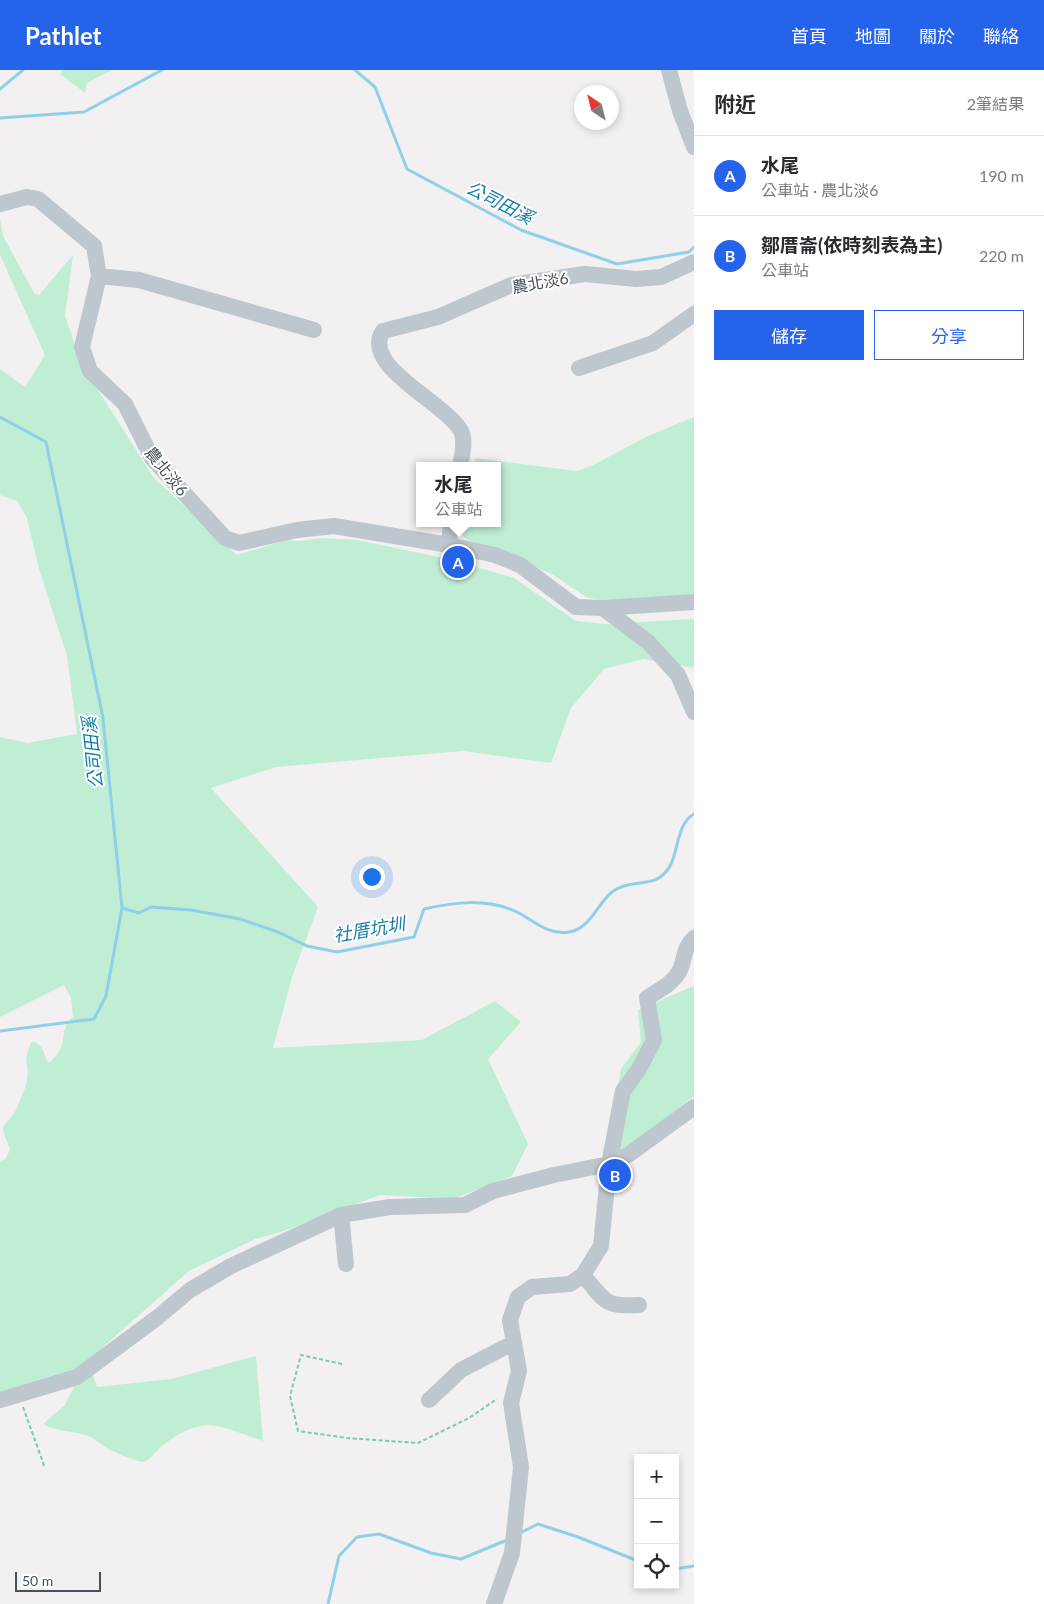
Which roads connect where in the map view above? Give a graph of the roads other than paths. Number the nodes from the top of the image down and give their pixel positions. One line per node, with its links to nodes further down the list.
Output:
1 (669, 70): 2 (street)
2 (694, 147)
3 (0, 204): 5 (street, 農北淡6 / 農北淡6)
4 (694, 262): 9 (street, 農北淡6 / 農北淡6)
5 (99, 276): 7 (street); 11 (street, 農北淡6 / 農北淡6)
6 (694, 314): 8 (street)
7 (314, 330)
8 (579, 368)
9 (461, 462)
10 (451, 527): 11 (street)
11 (449, 545): 13 (street, 農北淡6)
12 (694, 602): 13 (street, 農北淡6)
13 (603, 608): 14 (street)
14 (694, 712)
15 (694, 938): 17 (street)
16 (694, 1107): 17 (street)
17 (609, 1164): 18 (street); 20 (street)
18 (341, 1215): 19 (street); 23 (street)
19 (346, 1264)
20 (583, 1275): 21 (street); 22 (street)
21 (639, 1305)
22 (513, 1343): 24 (street); 25 (street)
23 (0, 1400)
24 (428, 1400)
25 (494, 1604)

